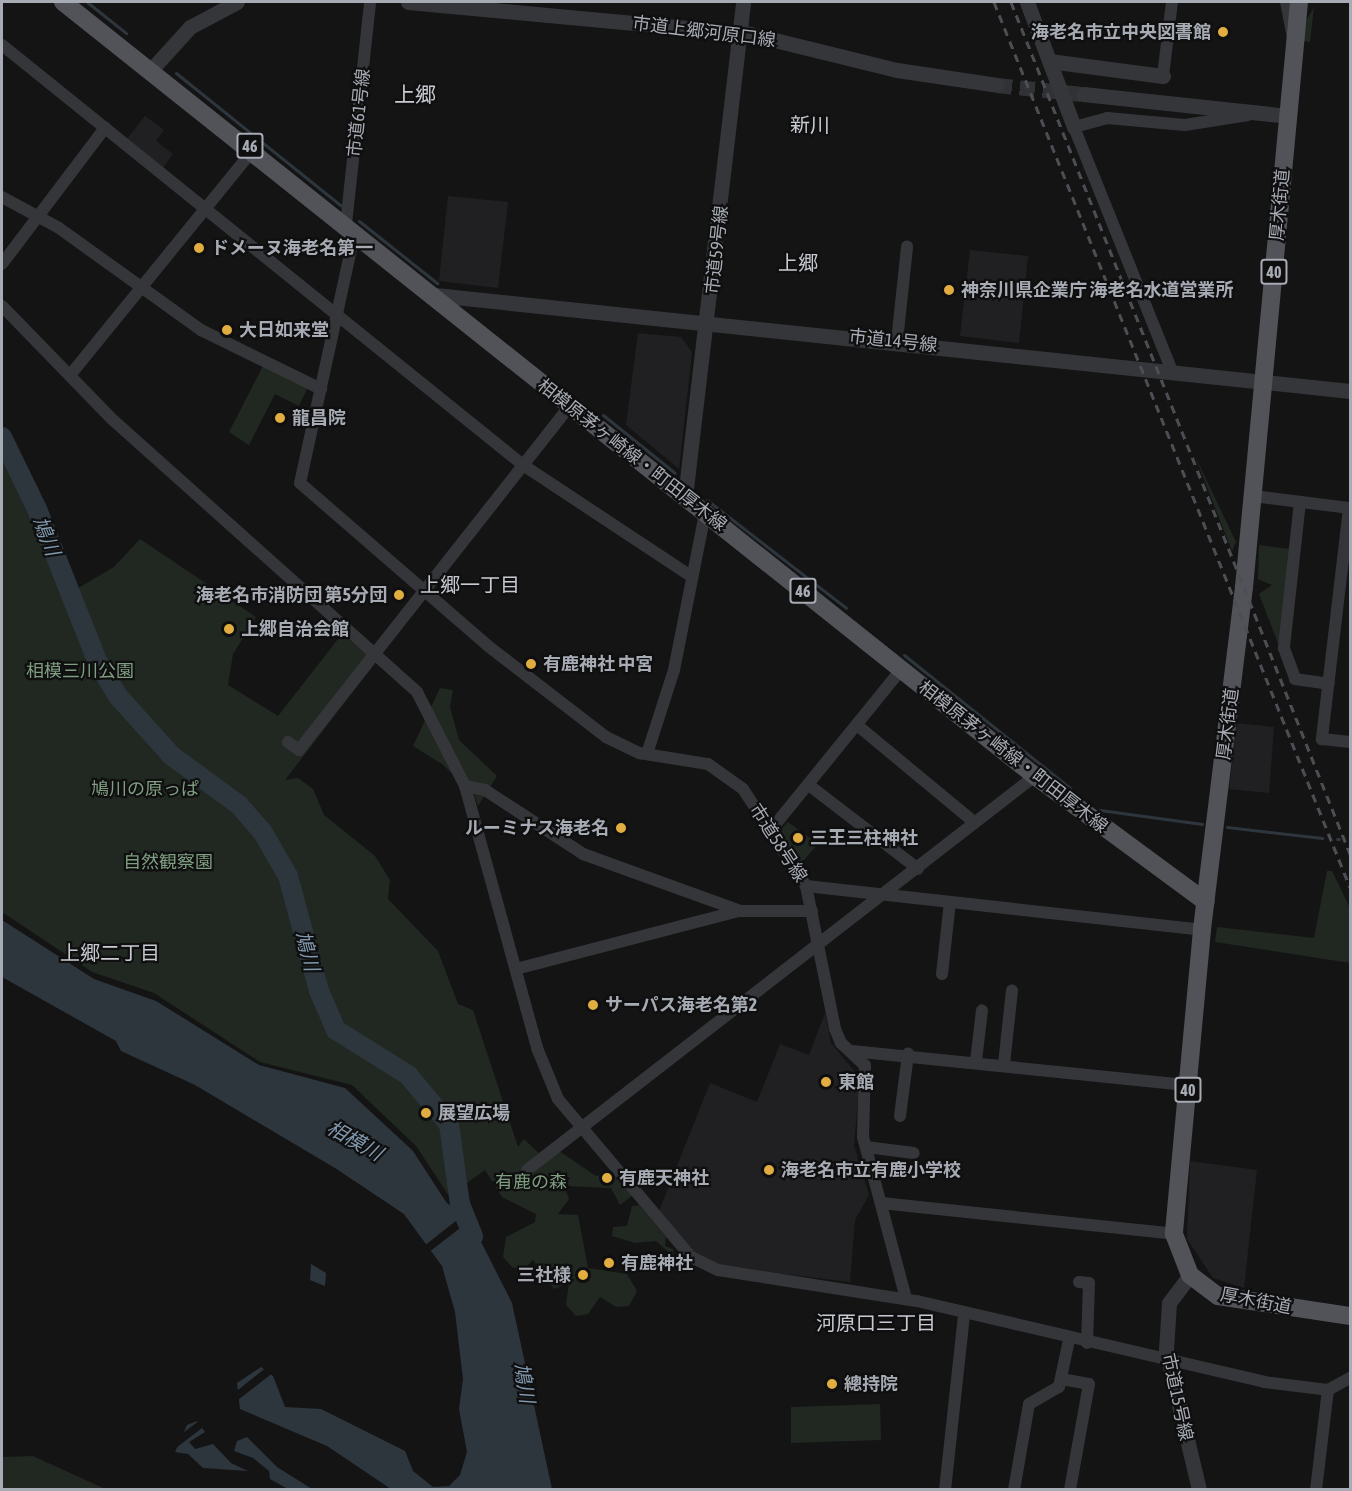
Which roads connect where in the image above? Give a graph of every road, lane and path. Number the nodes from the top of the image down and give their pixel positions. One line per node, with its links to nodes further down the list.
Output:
1 (63, 2): 12 (main road, 相模原茅ヶ崎線・町田厚木線 / 46)
2 (237, 2): 12 (street)
3 (370, 2): 24 (street, 市道61号線)
4 (408, 2): 9 (street, 市道上郷河原口線)
5 (743, 2): 9 (street, 市道59号線)
6 (1028, 2): 11 (street)
7 (1172, 2): 13 (street)
8 (1298, 5): 17 (main road, 厚木街道 / 40)
9 (740, 33): 14 (street, 市道上郷河原口線); 31 (street, 市道59号線)
10 (2, 45): 19 (street)
11 (1049, 61): 13 (street); 18 (street)
12 (151, 70): 20 (main road, 相模原茅ヶ崎線・町田厚木線 / 46)
13 (1163, 76)
14 (996, 85)
15 (1083, 94): 16 (street)
16 (1261, 113): 17 (street); 18 (street)
17 (1288, 116): 35 (main road, 厚木街道 / 40)
18 (1074, 127): 33 (street)
19 (105, 128): 22 (street); 23 (street)
20 (254, 149): 22 (street); 24 (main road, 相模原茅ヶ崎線・町田厚木線 / 46)
21 (2, 197): 23 (street)
22 (205, 209): 27 (street); 30 (street)
23 (36, 214): 26 (street); 27 (street)
24 (351, 227): 28 (main road, 相模原茅ヶ崎線・町田厚木線 / 46); 30 (street, 市道61号線)
25 (907, 247): 32 (street)
26 (2, 264)
27 (142, 290): 34 (street); 36 (street)
28 (435, 295): 31 (street, 市道14号線); 38 (main road, 相模原茅ヶ崎線・町田厚木線 / 46)
29 (2, 306): 34 (street)
30 (336, 313): 36 (street, 市道61号線); 39 (street)
31 (710, 321): 32 (street, 市道14号線); 41 (street, 市道59号線)
32 (897, 341): 33 (street, 市道14号線)
33 (1172, 371): 35 (street, 市道14号線)
34 (71, 374): 47 (street)
35 (1263, 381): 37 (street, 市道14号線); 40 (main road, 厚木街道 / 40)
36 (321, 388): 46 (street, 市道61号線)
37 (1350, 391)
38 (569, 407): 39 (street); 41 (main road, 相模原茅ヶ崎線・町田厚木線 / 46)
39 (524, 465): 45 (street); 46 (street)
40 (1253, 496): 42 (street); 63 (main road, 厚木街道 / 40)
41 (685, 497): 44 (main road, 相模原茅ヶ崎線・町田厚木線 / 46)
42 (1300, 502): 43 (street); 49 (street)
43 (1350, 508): 49 (street)
44 (705, 513): 45 (street); 48 (main road, 相模原茅ヶ崎線・町田厚木線 / 46)
45 (692, 577): 53 (street)
46 (424, 589): 47 (street); 53 (street, 市道58号線)
47 (374, 652): 51 (street); 55 (street)
48 (901, 670): 50 (street); 54 (main road, 相模原茅ヶ崎線・町田厚木線 / 46)
49 (1329, 684): 52 (street)
50 (857, 725): 56 (street); 57 (street)
51 (288, 742)
52 (1350, 742)
53 (647, 754): 58 (street, 市道58号線)
54 (1035, 776): 57 (street); 63 (main road, 相模原茅ヶ崎線・町田厚木線 / 46)
55 (465, 786): 64 (street); 68 (street)
56 (810, 786): 58 (street); 59 (street)
57 (975, 824): 59 (street)
58 (770, 831): 60 (street, 市道58号線)
59 (918, 869): 61 (street)
60 (806, 886): 61 (street); 65 (street, 市道58号線)
61 (884, 894): 62 (street); 67 (street)
62 (950, 902): 66 (street); 69 (street)
63 (1206, 902): 66 (main road, 厚木街道 / 40)
64 (739, 910): 65 (street); 68 (street)
65 (812, 911): 67 (street, 市道58号線)
66 (1202, 930): 76 (main road, 厚木街道 / 40)
67 (818, 947): 72 (street, 市道58号線); 78 (street)
68 (516, 969): 78 (street)
69 (942, 974)
70 (1012, 990): 75 (street)
71 (982, 1010): 74 (street)
72 (852, 1051): 73 (street); 79 (street, 市道58号線)
73 (908, 1054): 74 (street); 77 (street)
74 (976, 1061): 75 (street)
75 (1004, 1064): 76 (street)
76 (1188, 1085): 83 (main road, 厚木街道 / 40)
77 (897, 1109)
78 (581, 1130): 81 (street); 86 (street)
79 (866, 1147): 80 (street); 82 (street, 市道58号線)
80 (907, 1148)
81 (527, 1170)
82 (881, 1203): 83 (street); 86 (street, 市道58号線)
83 (1174, 1234): 84 (main road, 厚木街道 / 40)
84 (1190, 1275): 88 (main road, 厚木街道); 91 (street, 市道15号線)
85 (1089, 1283): 90 (street)
86 (906, 1299): 87 (street)
87 (964, 1314): 89 (street); 95 (street)
88 (1350, 1316)
89 (1069, 1340): 90 (street); 93 (street)
90 (1087, 1343): 91 (street)
91 (1167, 1360): 94 (street); 98 (street, 市道15号線)
92 (1350, 1378): 94 (street)
93 (1061, 1379): 96 (street); 97 (street)
94 (1328, 1390): 99 (street)
95 (945, 1490)
96 (1014, 1490)
97 (1070, 1490)
98 (1199, 1490)
99 (1316, 1490)

